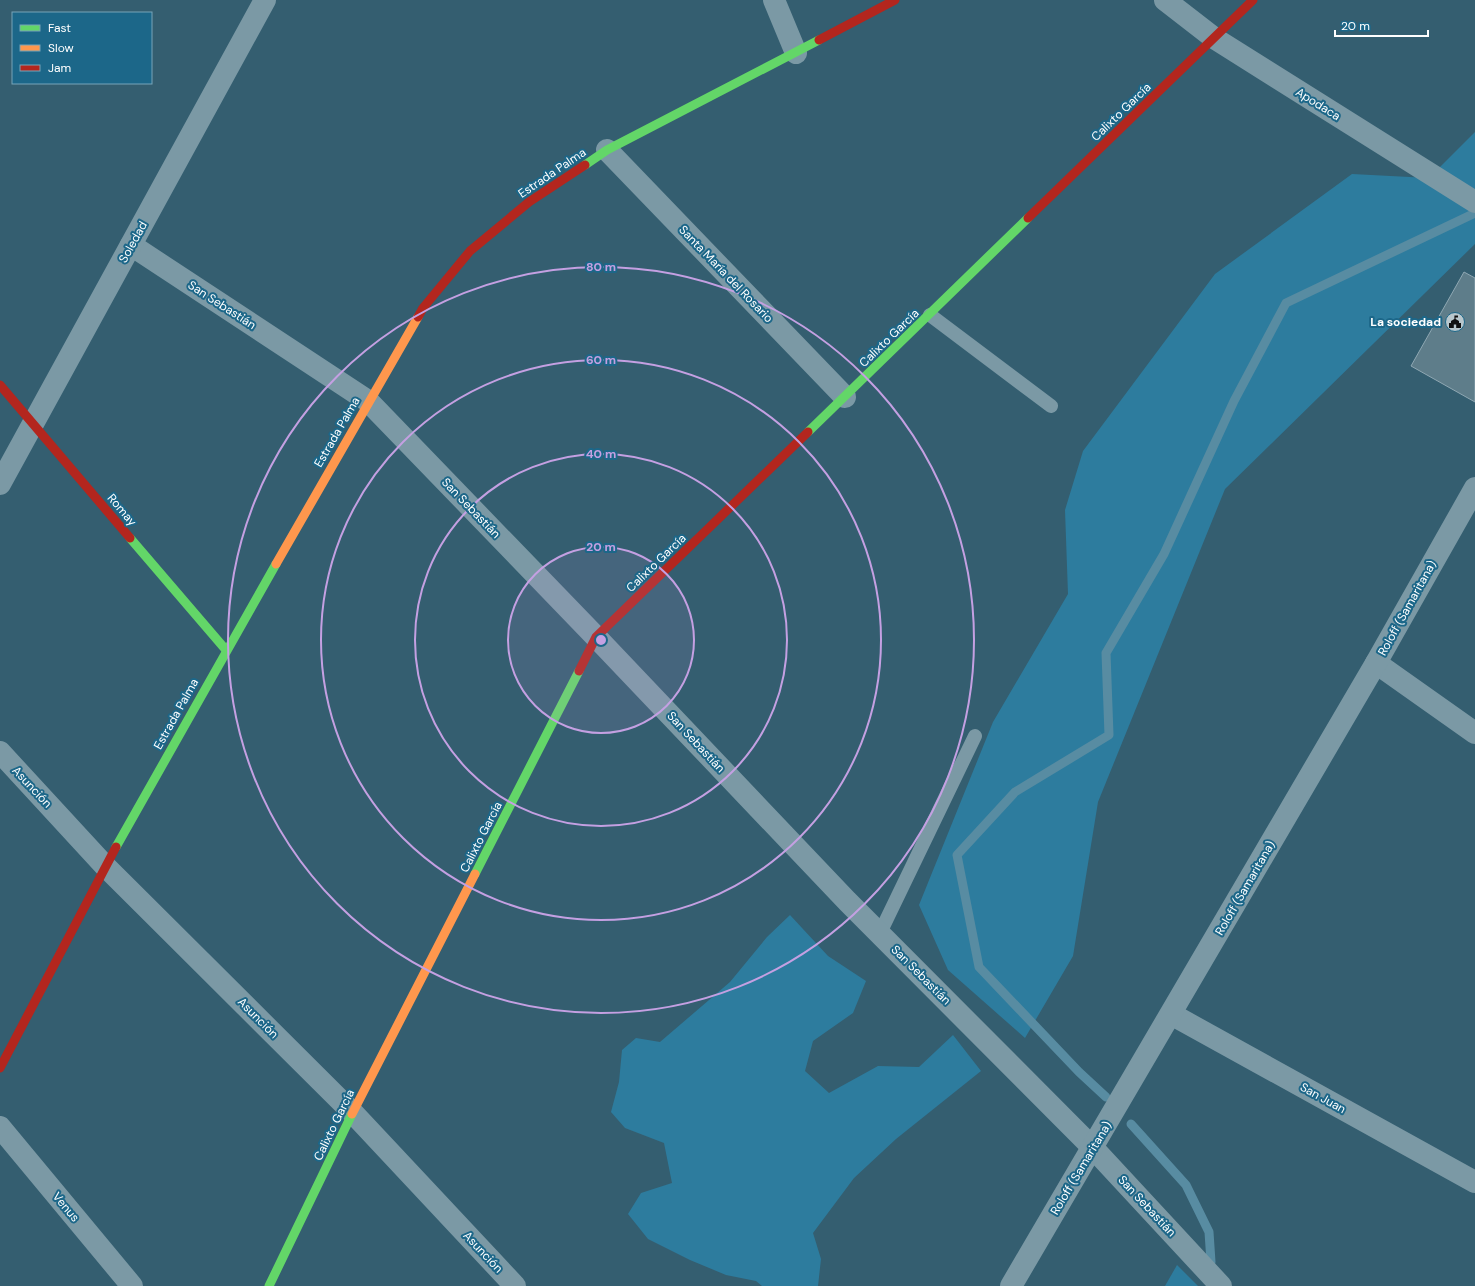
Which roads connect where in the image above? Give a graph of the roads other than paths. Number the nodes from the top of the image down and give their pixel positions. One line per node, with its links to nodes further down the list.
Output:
1 (265, 0): 10 (street, Soledad)
2 (774, 0): 7 (street)
3 (895, 0): 7 (street, Estrada Palma)
4 (1165, 0): 6 (street, Apodaca)
5 (1253, 0): 6 (street, Calixto García)
6 (1214, 38): 9 (street, Apodaca); 11 (street, Calixto García)
7 (796, 53): 8 (street, Estrada Palma)
8 (607, 150): 13 (street, Santa María del Rosario); 14 (street, Estrada Palma)
9 (1475, 202)
10 (131, 245): 14 (street, San Sebastián); 16 (street, Soledad)
11 (930, 315): 13 (street, Calixto García); 15 (lane)
12 (0, 385): 16 (street, Romay)
13 (845, 397): 19 (street, Calixto García)
14 (368, 401): 19 (street, San Sebastián); 20 (street, Estrada Palma)
15 (1051, 406)
16 (34, 425): 17 (street, Soledad); 20 (street, Romay)
17 (0, 484)
18 (1475, 488): 21 (street, Roloff (Samaritana))
19 (596, 637): 26 (street, San Sebastián); 29 (street, Calixto García)
20 (226, 650): 25 (street, Estrada Palma)
21 (1376, 663): 22 (street); 27 (street, Roloff (Samaritana))
22 (1475, 733)
23 (975, 736): 26 (lane)
24 (0, 752): 25 (street, Asunción)
25 (105, 866): 28 (street, Estrada Palma); 29 (street, Asunción)
26 (880, 933): 31 (street, San Sebastián)
27 (1171, 1014): 31 (street, Roloff (Samaritana)); 32 (street, San Juan)
28 (0, 1068)
29 (353, 1113): 34 (street, Calixto García); 35 (street, Asunción)
30 (0, 1127): 33 (street, Venus)
31 (1093, 1148): 36 (street, Roloff (Samaritana)); 37 (street, San Sebastián)
32 (1475, 1182)
33 (132, 1286)
34 (269, 1286)
35 (515, 1286)
36 (1011, 1286)
37 (1221, 1286)

